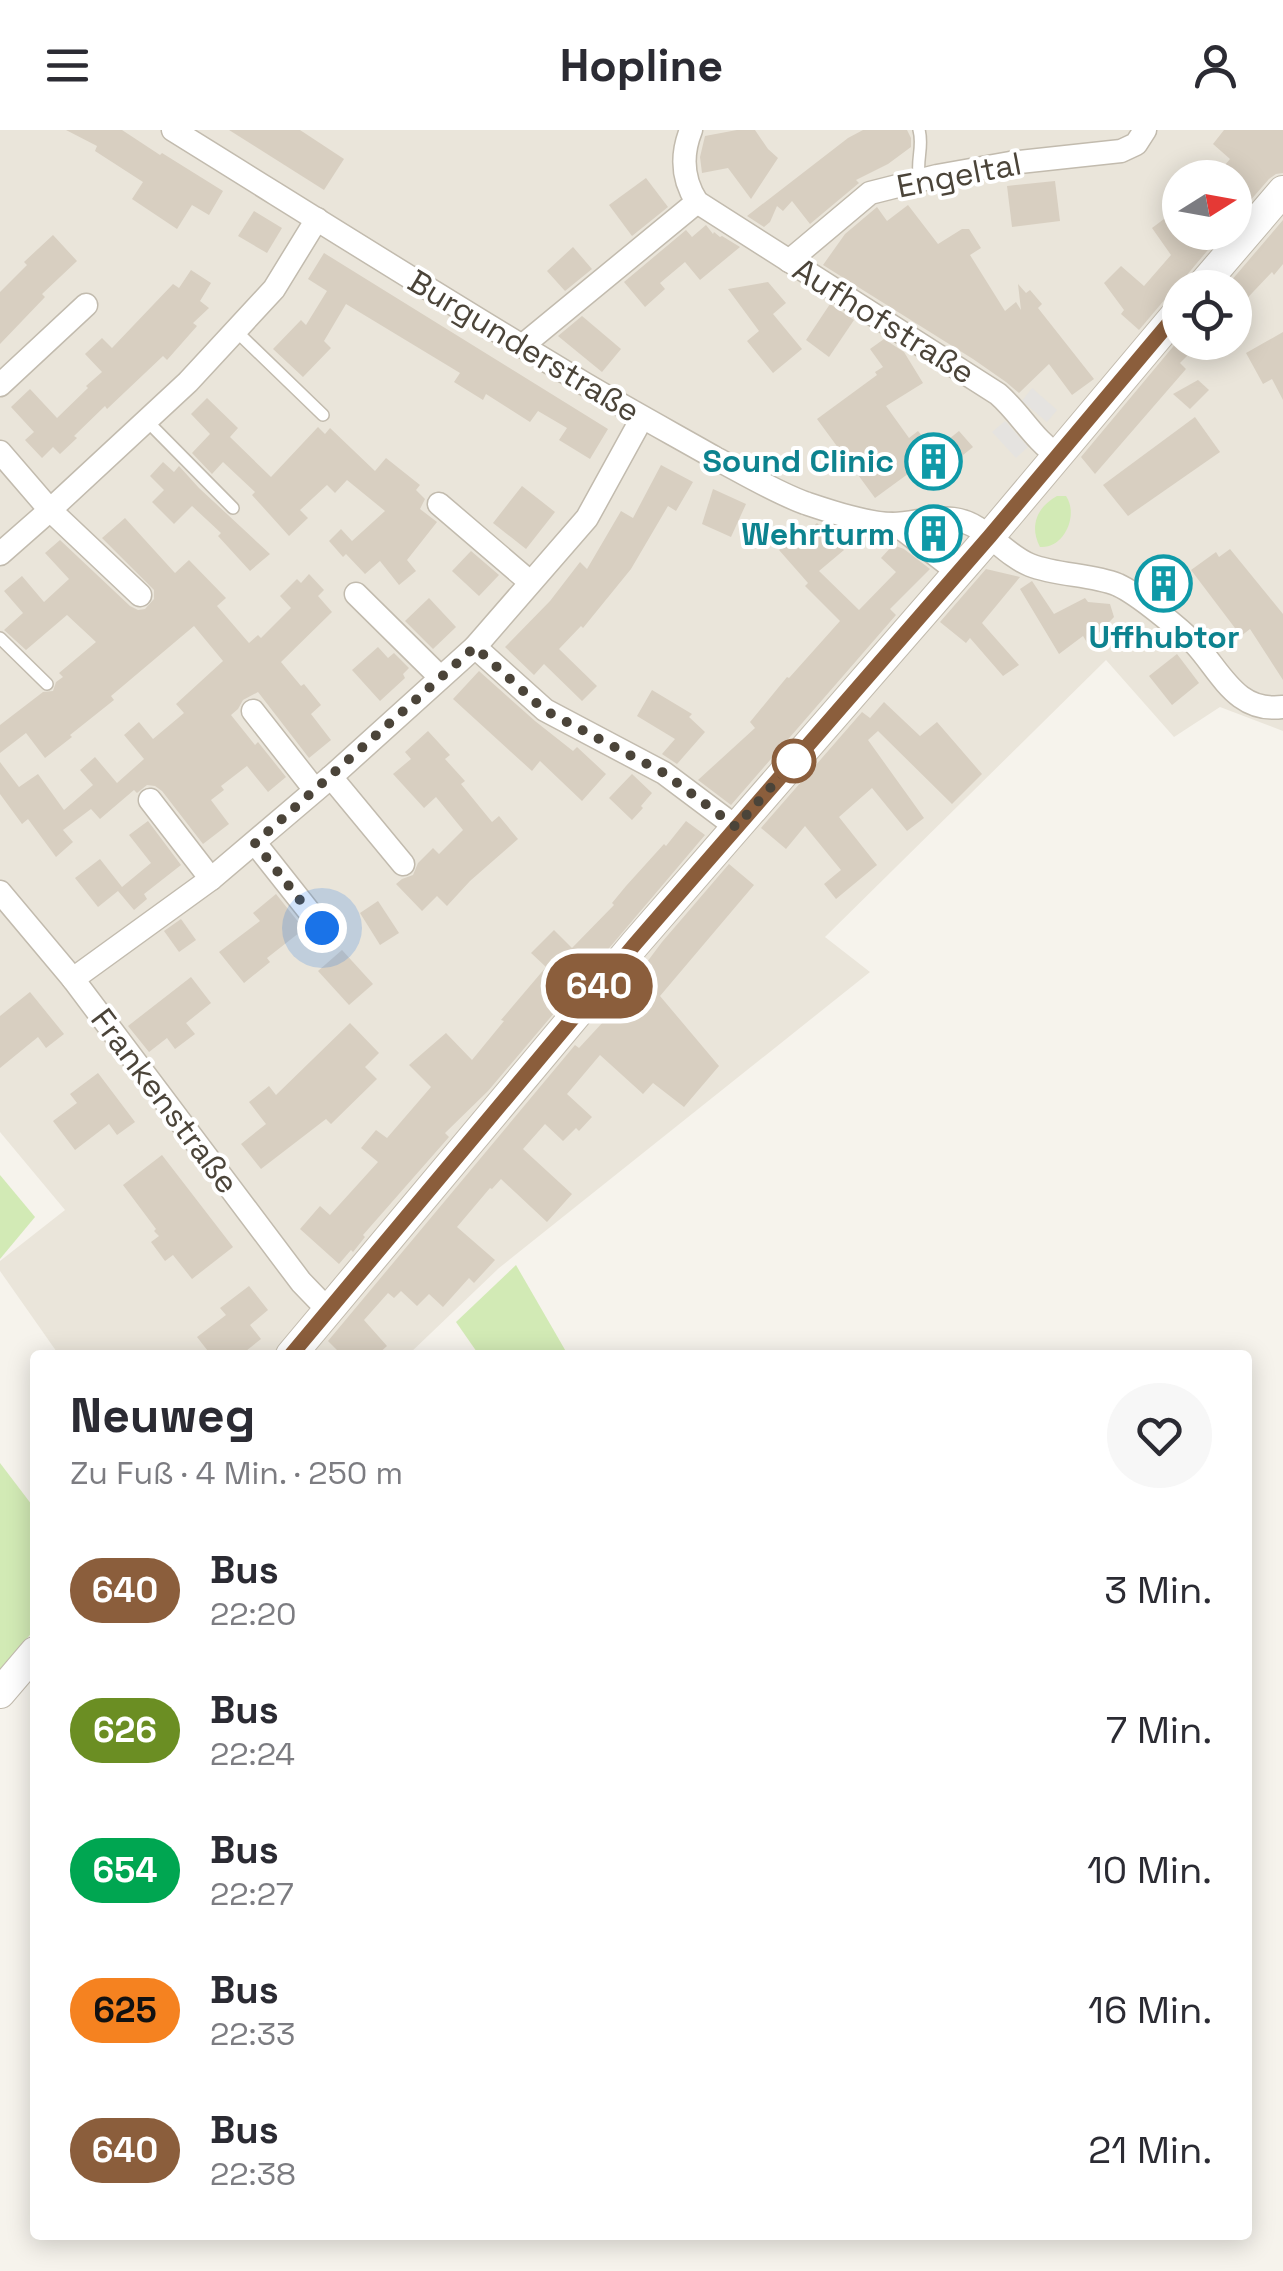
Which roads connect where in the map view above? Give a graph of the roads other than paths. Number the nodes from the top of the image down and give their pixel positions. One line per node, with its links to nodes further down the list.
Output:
1 (173, 130): 8 (street, Burgunderstraße)
2 (691, 130): 7 (street)
3 (919, 130): 5 (lane)
4 (1145, 130): 5 (street, Engeltal)
5 (920, 180): 9 (street, Engeltal)
6 (1283, 191): 10 (street)
7 (697, 202): 9 (street, Aufhofstraße); 14 (street)
8 (317, 219): 12 (street); 14 (street, Burgunderstraße)
9 (789, 261): 20 (street, Aufhofstraße)
10 (1215, 270)
11 (86, 305): 15 (street)
12 (234, 330): 16 (lane); 18 (street)
13 (1162, 332): 20 (street)
14 (522, 346): 17 (street, Burgunderstraße)
15 (0, 386)
16 (324, 415)
17 (642, 418): 24 (street, Burgunderstraße); 28 (street)
18 (148, 421): 22 (lane); 23 (street)
19 (0, 452): 23 (street)
20 (1058, 456): 25 (street)
21 (439, 504): 28 (street)
22 (234, 508)
23 (50, 510): 26 (street); 30 (street)
24 (892, 524): 25 (street, Burgunderstraße); 27 (street, Burgunderstraße)
25 (990, 536): 27 (street); 35 (street, Burgunderstraße)
26 (0, 554)
27 (958, 572): 39 (street)
28 (530, 582): 32 (street)
29 (356, 594): 33 (street)
30 (140, 595)
31 (0, 638): 34 (lane)
32 (475, 647): 33 (street); 39 (street)
33 (440, 677): 37 (street)
34 (47, 684)
35 (1283, 706)
36 (253, 711): 37 (street)
37 (323, 784): 40 (street); 41 (street)
38 (150, 800): 42 (street)
39 (736, 827): 46 (street)
40 (255, 843): 42 (street); 44 (street)
41 (403, 864)
42 (211, 879): 45 (street)
43 (0, 892): 45 (street, Frankenstraße)
44 (322, 928)
45 (73, 980): 46 (street, Frankenstraße)
46 (329, 1311): 47 (street)
47 (296, 1350)
48 (30, 1658): 49 (street)
49 (0, 1693)

